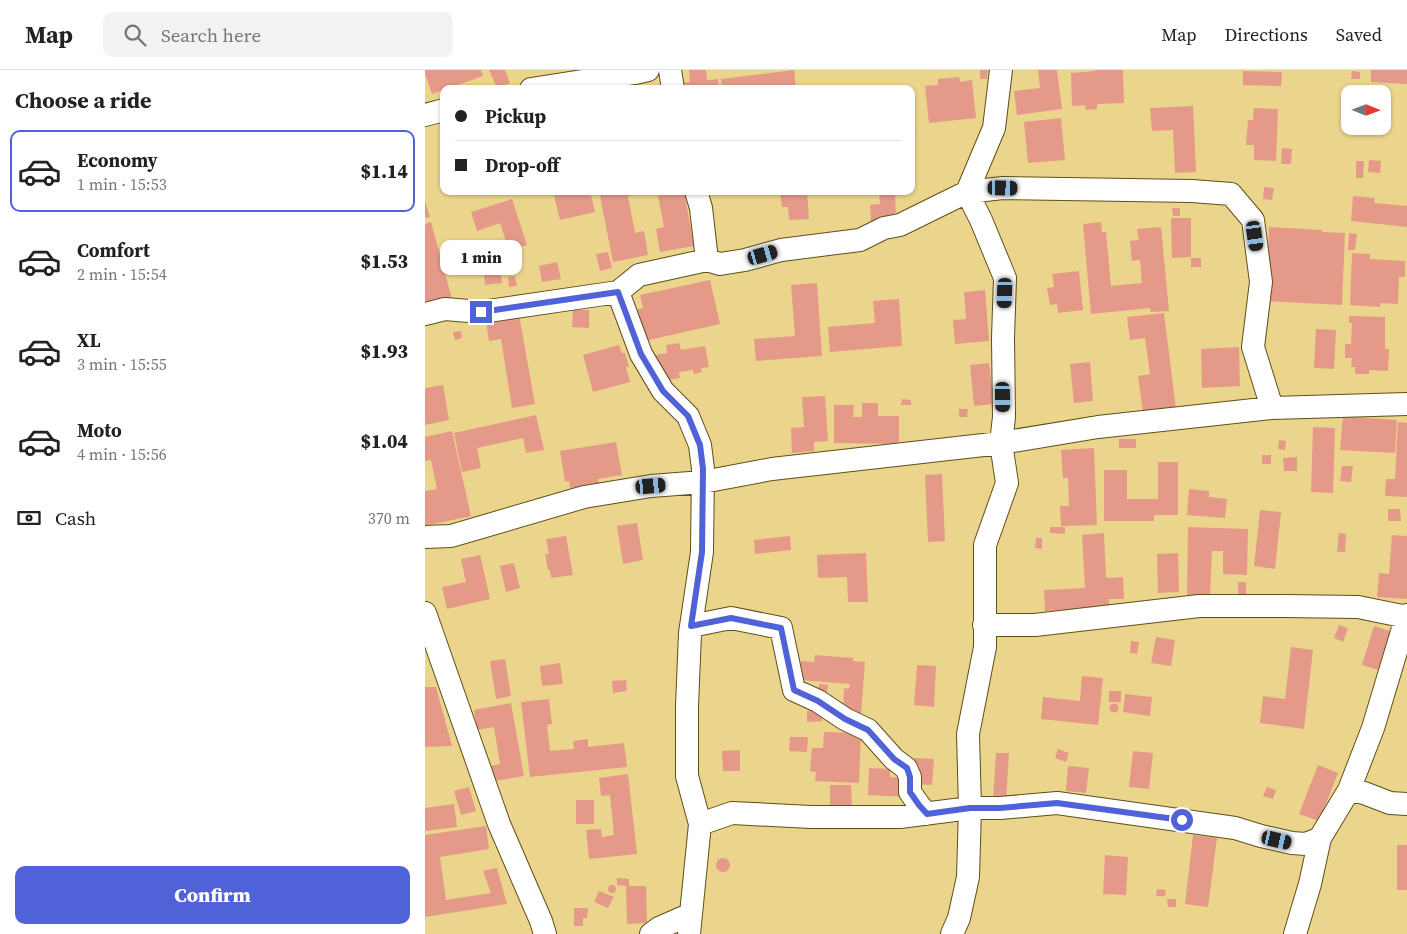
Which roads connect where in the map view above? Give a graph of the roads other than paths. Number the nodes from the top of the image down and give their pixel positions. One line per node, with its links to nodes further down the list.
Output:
1 (648, 70): 4 (street)
2 (670, 70): 5 (street)
3 (1001, 70): 8 (street)
4 (557, 85)
5 (672, 85)
6 (440, 111): 7 (street)
7 (425, 115)
8 (967, 192): 10 (street); 14 (street); 15 (street)
9 (697, 195): 10 (street)
10 (707, 260): 11 (street)
11 (618, 292): 12 (street); 16 (street)
12 (425, 314)
13 (1407, 404): 14 (street)
14 (1272, 408): 15 (street)
15 (1001, 443): 16 (street); 20 (street)
16 (703, 482): 17 (street); 21 (street)
17 (425, 537)
18 (425, 613): 22 (street)
19 (1407, 616): 20 (street); 23 (street)
20 (985, 625): 25 (street)
21 (691, 626): 26 (street); 27 (street)
22 (434, 665): 30 (street)
23 (1349, 790): 24 (street); 28 (street)
24 (1407, 804)
25 (970, 808): 26 (street); 28 (street); 32 (street)
26 (927, 814): 27 (street)
27 (700, 824): 29 (street)
28 (1320, 838): 33 (street)
29 (690, 924): 31 (street)
30 (545, 934)
31 (651, 934)
32 (952, 934)
33 (1295, 934)

